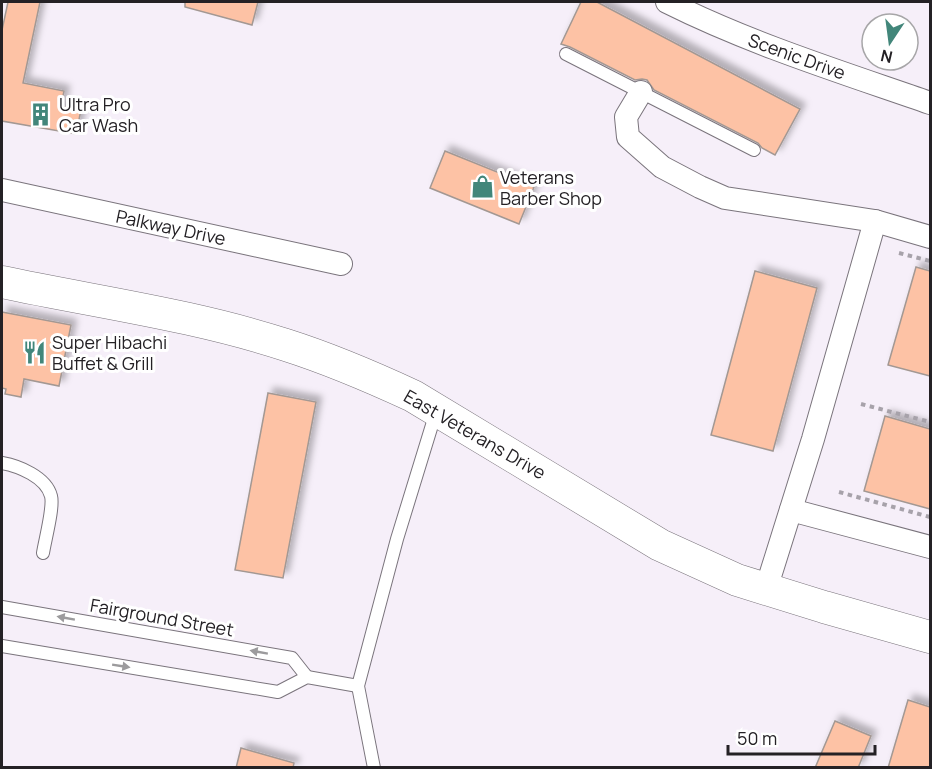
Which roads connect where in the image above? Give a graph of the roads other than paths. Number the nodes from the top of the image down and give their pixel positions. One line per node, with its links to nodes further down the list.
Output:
1 (668, 2): 4 (street, Scenic Drive)
2 (566, 54): 3 (lane)
3 (641, 92): 5 (lane); 7 (street)
4 (930, 103)
5 (754, 150)
6 (2, 190): 9 (street, Palkway Drive)
7 (875, 221): 8 (street); 13 (street)
8 (930, 237)
9 (341, 264)
10 (2, 282): 11 (street, East Veterans Drive)
11 (436, 410): 16 (street, East Veterans Drive); 21 (lane)
12 (2, 463): 15 (lane)
13 (791, 510): 14 (street); 16 (street)
14 (930, 547)
15 (43, 552)
16 (766, 589): 18 (street, East Veterans Drive)
17 (2, 607): 20 (lane, Fairground Street, one-way to 17)
18 (930, 637)
19 (2, 646): 20 (lane, one-way to 20)
20 (307, 677): 21 (lane)
21 (358, 686): 22 (lane)
22 (374, 768)

